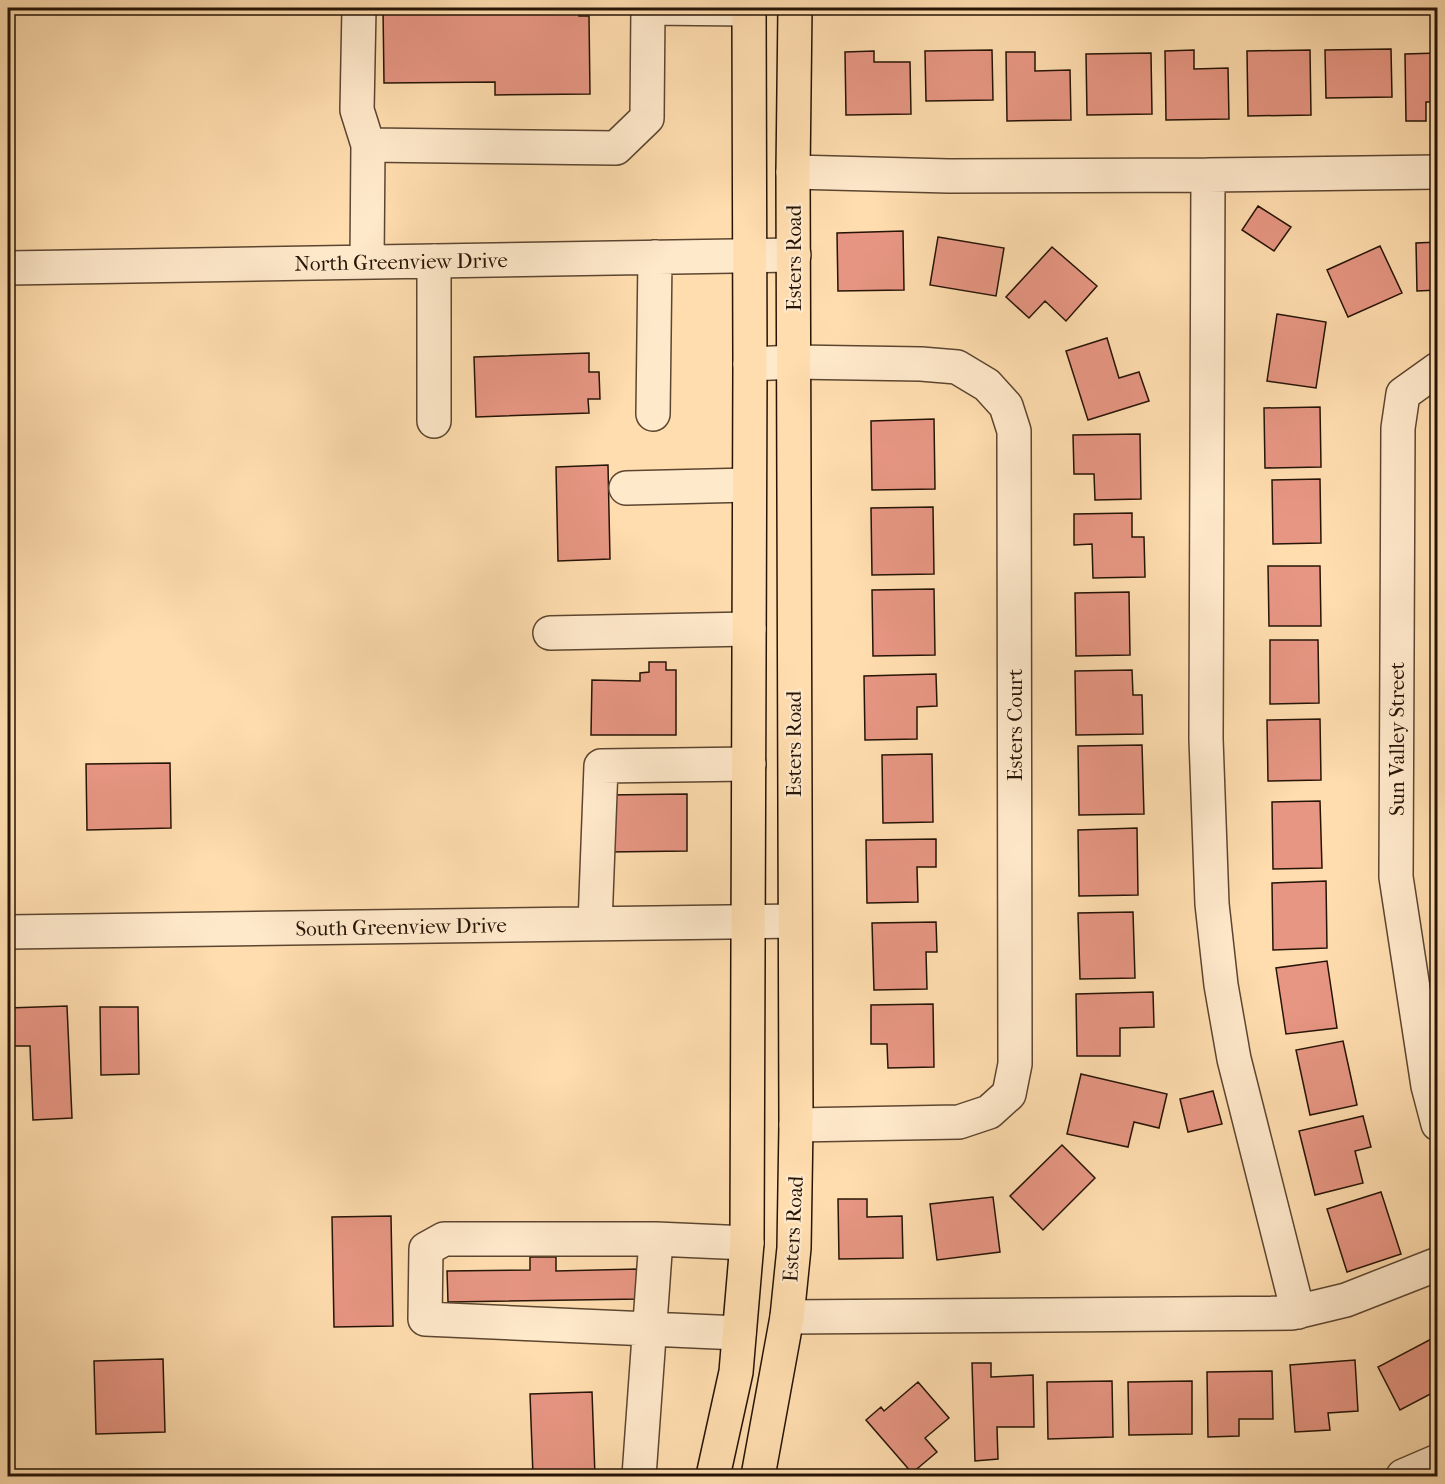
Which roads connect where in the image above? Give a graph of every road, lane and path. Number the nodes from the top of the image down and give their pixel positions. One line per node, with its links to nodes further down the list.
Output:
1 (359, 8): 5 (street)
2 (648, 8): 3 (street); 5 (street)
3 (748, 8): 10 (main road, Esters Road)
4 (795, 8): 6 (main road, Esters Road)
5 (368, 145): 13 (street)
6 (793, 171): 8 (street); 9 (main road, Esters Road)
7 (1437, 172): 8 (street)
8 (1208, 175): 34 (street)
9 (794, 255): 10 (street, North Greenview Drive); 15 (main road, Esters Road)
10 (750, 256): 11 (street, North Greenview Drive); 16 (main road, Esters Road)
11 (655, 257): 12 (street, North Greenview Drive); 18 (street)
12 (434, 261): 13 (street, North Greenview Drive); 19 (street)
13 (367, 262): 14 (street, North Greenview Drive)
14 (8, 268)
15 (794, 362): 16 (street, Esters Court); 25 (main road, Esters Road); 30 (street, Esters Court)
16 (750, 364): 20 (main road, Esters Road)
17 (1437, 369): 29 (street, Sun Valley Street)
18 (653, 414)
19 (434, 421)
20 (749, 486): 21 (street); 22 (main road, Esters Road)
21 (626, 488)
22 (749, 629): 23 (street); 24 (main road, Esters Road)
23 (550, 633)
24 (749, 764): 26 (main road, Esters Road); 27 (street)
25 (794, 921): 26 (street, South Greenview Drive); 30 (main road, Esters Road)
26 (748, 922): 27 (street, South Greenview Drive); 32 (main road, Esters Road)
27 (595, 924): 28 (street, South Greenview Drive)
28 (8, 932)
29 (1437, 1124)
30 (796, 1125): 35 (main road, Esters Road)
31 (656, 1239): 32 (street); 36 (street); 36 (street)
32 (747, 1243): 37 (main road, Esters Road)
33 (1437, 1264): 34 (street)
34 (1298, 1312): 35 (street)
35 (787, 1317): 41 (main road, Esters Road)
36 (650, 1329): 37 (street); 39 (street)
37 (739, 1333): 40 (main road, Esters Road)
38 (1437, 1461): 42 (street)
39 (639, 1476)
40 (713, 1476)
41 (758, 1476)
42 (1403, 1476)

